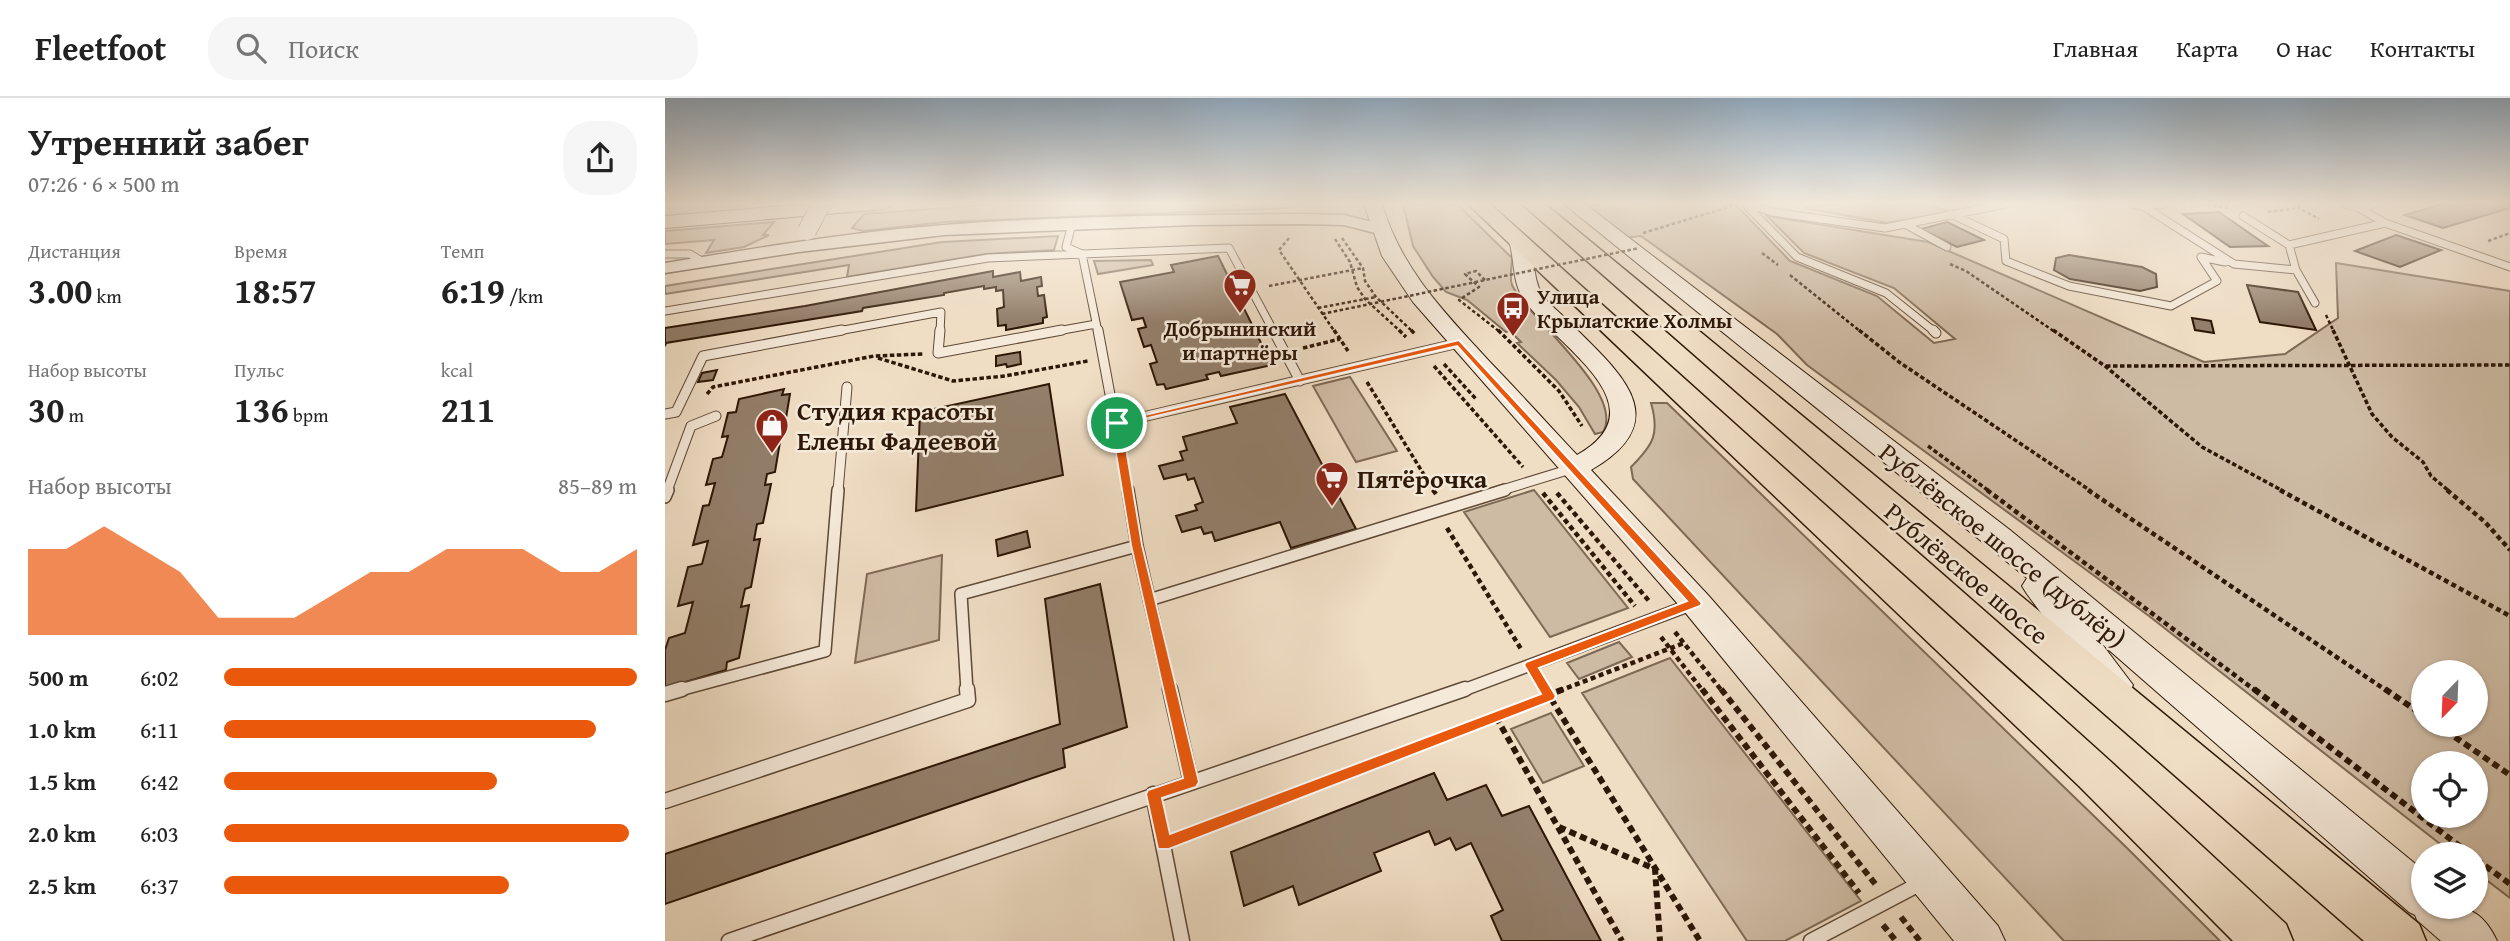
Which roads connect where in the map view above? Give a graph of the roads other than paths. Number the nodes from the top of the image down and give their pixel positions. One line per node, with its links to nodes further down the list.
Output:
1 (784, 243): 19 (street)
2 (1066, 243): 18 (lane)
3 (1385, 243): 28 (main road)
4 (1520, 243): 34 (main road)
5 (1522, 243): 52 (main road)
6 (1578, 243): 41 (main road, Рублёвское шоссе)
7 (1623, 243): 36 (main road, Рублёвское шоссе (дублёр))
8 (1784, 243): 27 (lane)
9 (1940, 243): 15 (lane)
10 (2004, 243): 20 (lane)
11 (2202, 243): 20 (lane)
12 (2286, 243): 16 (lane)
13 (2296, 243): 16 (lane)
14 (2443, 243): 21 (lane)
15 (1943, 245)
16 (2289, 245): 23 (lane)
17 (665, 254): 19 (lane)
18 (1082, 254): 25 (lane); 26 (lane); 29 (lane)
19 (703, 262): 22 (street)
20 (2234, 264): 23 (lane)
21 (2510, 267)
22 (665, 268)
23 (2296, 270): 24 (lane)
24 (2315, 303)
25 (665, 311)
26 (1096, 324): 31 (lane); 33 (lane)
27 (1936, 333)
28 (1459, 343): 29 (lane); 34 (main road)
29 (1300, 381): 33 (lane)
30 (848, 387): 40 (lane)
31 (665, 414)
32 (716, 416): 35 (lane)
33 (1117, 423): 37 (lane)
34 (1550, 475): 38 (lane); 39 (main road)
35 (665, 496)
36 (1999, 537): 41 (main road); 46 (main road, Рублёвское шоссе (дублёр))
37 (1137, 545): 38 (lane); 44 (lane)
38 (1149, 600): 42 (lane)
39 (1696, 603): 42 (lane); 45 (main road)
40 (665, 694)
41 (2145, 724): 53 (main road, Рублёвское шоссе)
42 (1191, 782): 43 (lane)
43 (1153, 794): 49 (lane); 50 (lane)
44 (665, 801)
45 (1928, 880): 48 (main road); 51 (lane)
46 (2411, 887)
47 (2448, 919): 54 (main road)
48 (1971, 938)
49 (729, 941)
50 (1182, 941)
51 (1811, 941)
52 (2268, 941)
53 (2401, 941)
54 (2474, 941)

